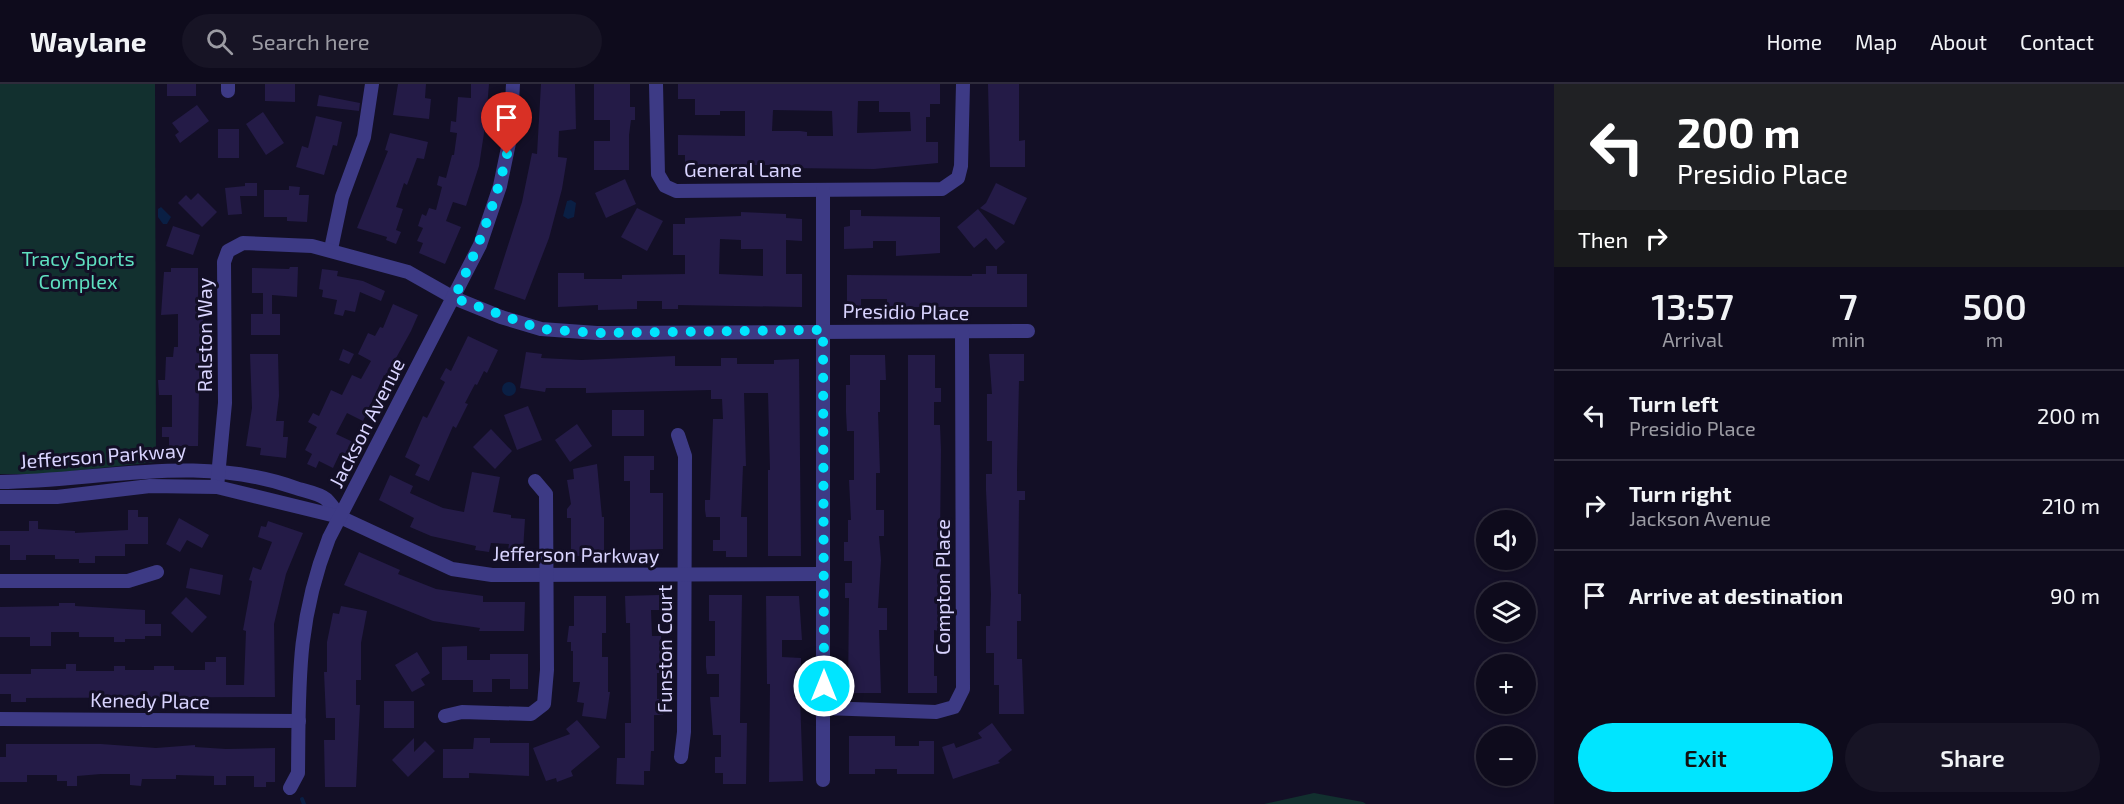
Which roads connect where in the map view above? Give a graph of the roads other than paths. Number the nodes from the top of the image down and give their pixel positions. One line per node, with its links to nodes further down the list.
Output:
1 (372, 84): 6 (street)
2 (513, 84): 7 (street, Jackson Avenue)
3 (656, 84): 5 (street, General Lane)
4 (963, 84): 5 (street, General Lane)
5 (823, 190): 8 (street)
6 (331, 249): 7 (street, Presidio Place); 12 (street, Ralston Way)
7 (454, 298): 8 (street, Presidio Place); 17 (street, Jackson Avenue)
8 (823, 330): 10 (street, Presidio Place); 19 (street)
9 (1028, 331): 10 (street, Presidio Place)
10 (962, 332): 23 (street, Compton Place)
11 (678, 435): 20 (street, Funston Court)
12 (216, 470): 14 (street, Jefferson Parkway); 15 (street, Ralston Way); 17 (street, Jefferson Parkway)
13 (535, 481): 21 (street)
14 (0, 482)
15 (217, 487): 16 (street, Jefferson Parkway); 17 (street, Jefferson Parkway)
16 (0, 497)
17 (340, 517): 21 (street, Jefferson Parkway); 26 (street, Jackson Avenue)
18 (157, 572): 22 (street)
19 (823, 574): 20 (street, Jefferson Parkway); 23 (street)
20 (685, 575): 21 (street, Jefferson Parkway); 27 (street, Funston Court)
21 (547, 576): 24 (street)
22 (0, 581)
23 (824, 708): 28 (street)
24 (445, 716)
25 (0, 719): 26 (street, Kenedy Place)
26 (299, 721): 29 (street, Jackson Avenue)
27 (681, 757)
28 (823, 780)
29 (290, 788)

